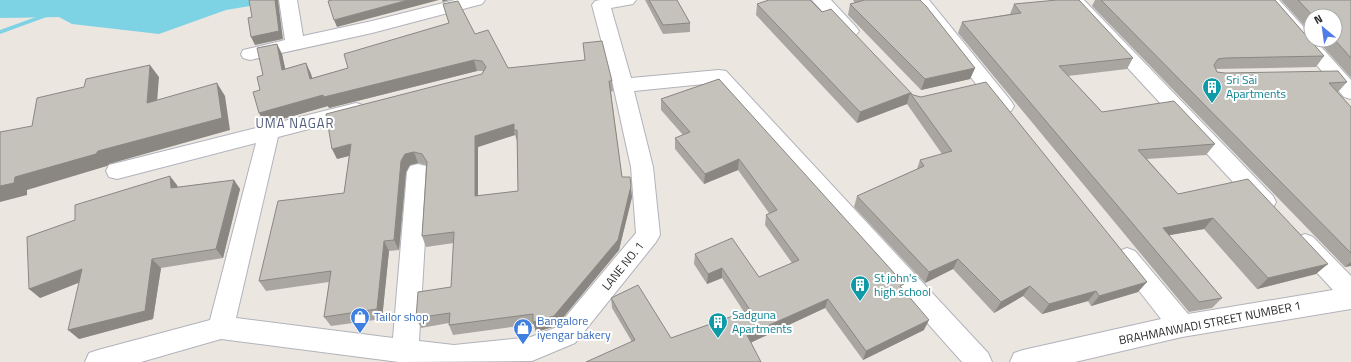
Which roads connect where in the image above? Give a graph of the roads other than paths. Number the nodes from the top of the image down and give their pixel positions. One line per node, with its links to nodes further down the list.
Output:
1 (288, 0): 8 (street)
2 (476, 0): 8 (street)
3 (627, 0): 13 (street, LANE NO. 1)
4 (821, 0): 9 (street)
5 (920, 0): 16 (street)
6 (1074, 0): 21 (street)
7 (1270, 0): 12 (street)
8 (295, 44): 10 (street)
9 (863, 44)
10 (250, 54)
11 (1311, 74): 12 (street)
12 (1335, 74): 14 (street)
13 (623, 85): 26 (street, LANE NO. 1); 28 (street)
14 (1351, 92)
15 (377, 104): 17 (street)
16 (1016, 121)
17 (269, 133): 18 (street); 24 (street)
18 (117, 172)
19 (418, 172): 25 (street)
20 (1117, 245): 23 (street)
21 (1351, 293)
22 (1351, 298): 23 (street, BRAHMANWADI STREET NUMBER 1)
23 (1182, 326): 29 (street, BRAHMANWADI STREET NUMBER 1)
24 (221, 328): 25 (street); 27 (street)
25 (405, 352): 26 (street)
26 (457, 360)
27 (98, 362)
28 (979, 362)
29 (1024, 362)

